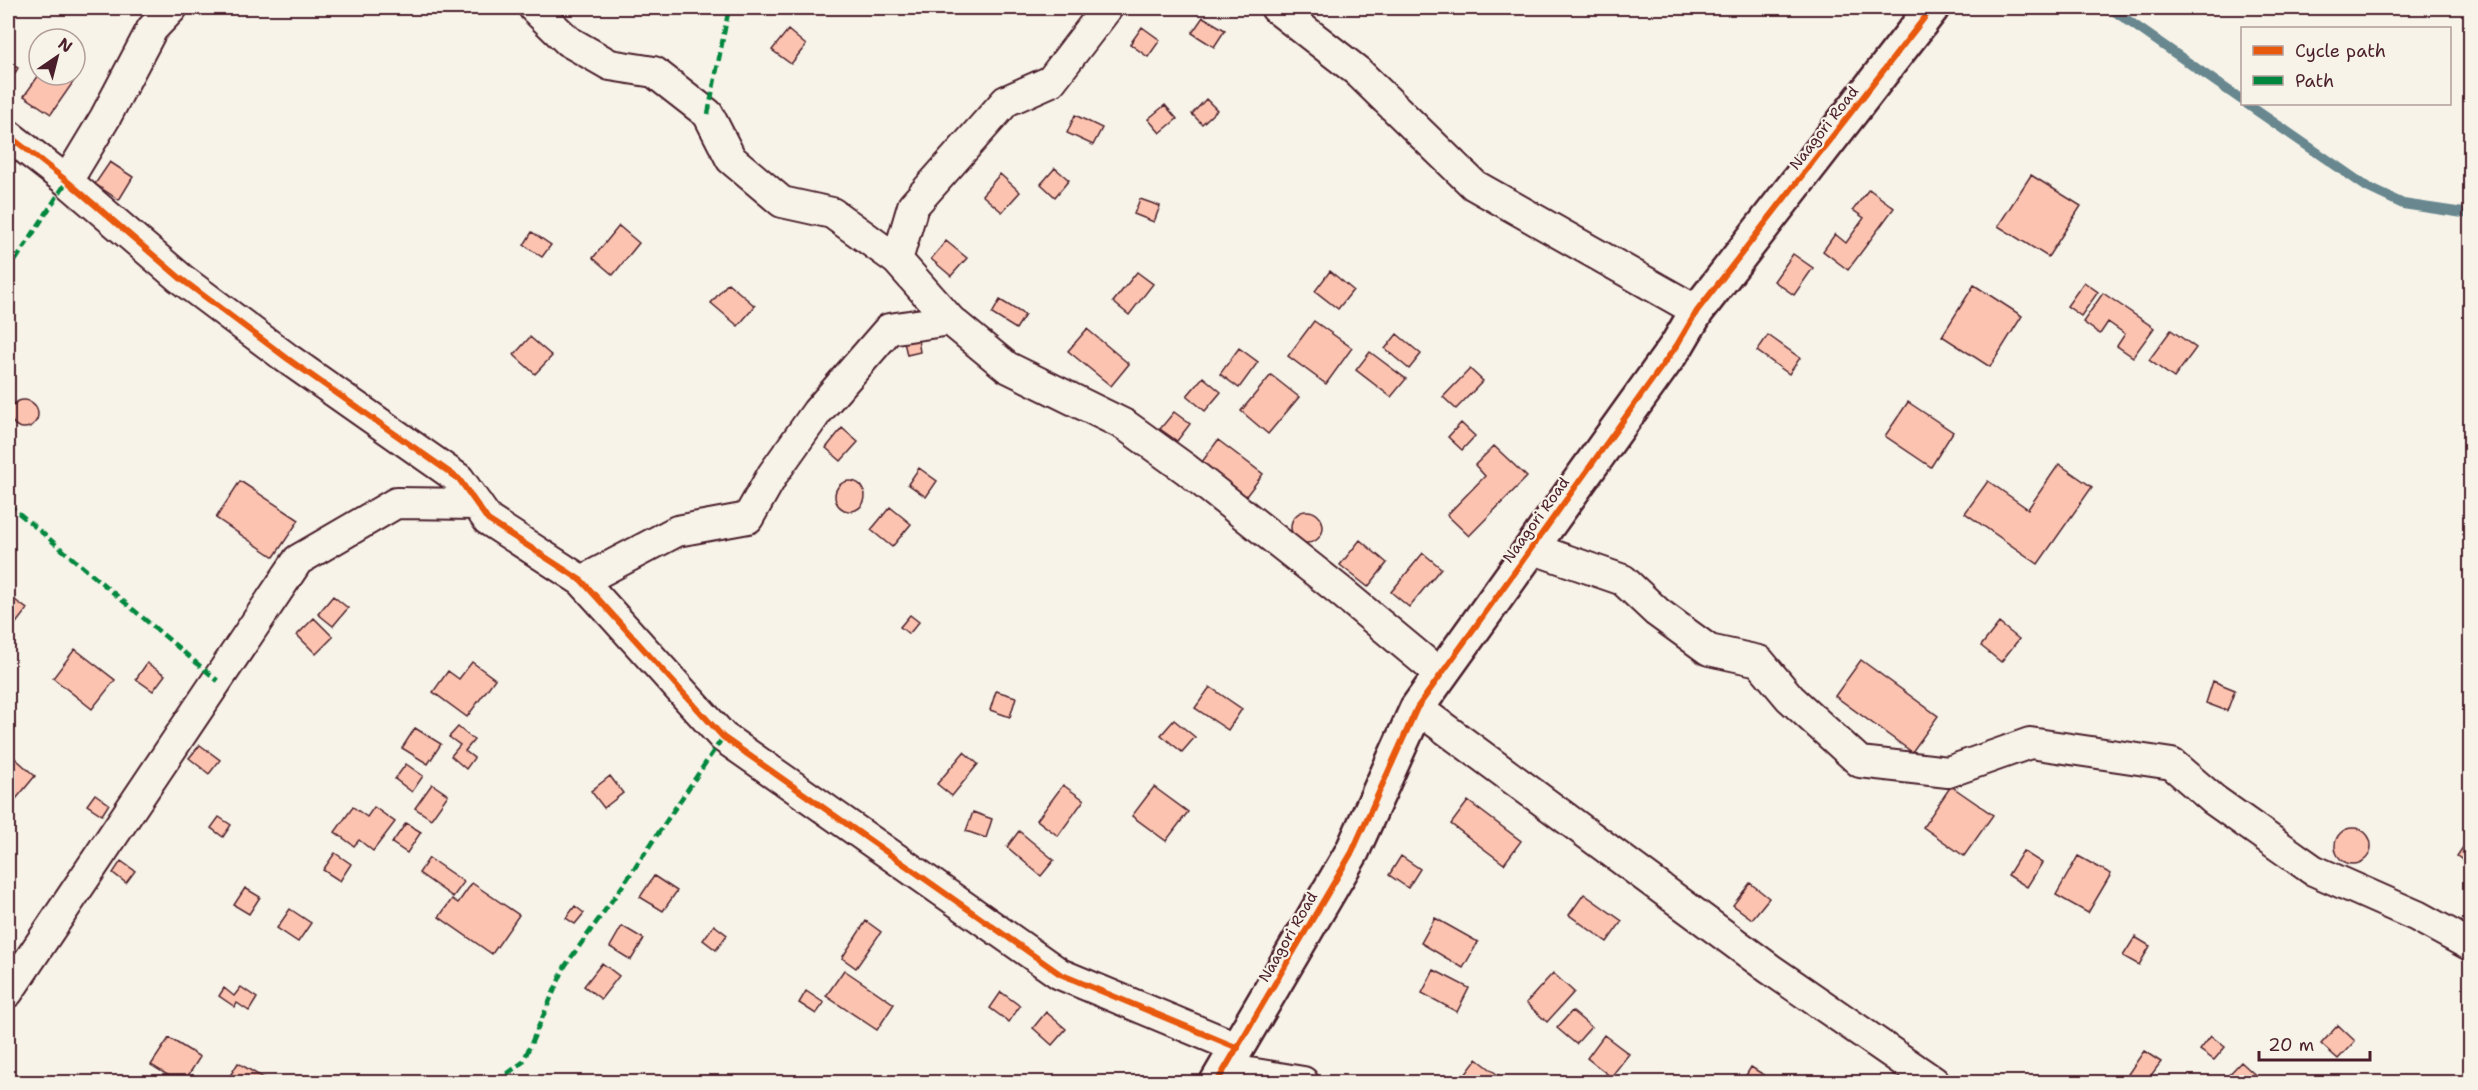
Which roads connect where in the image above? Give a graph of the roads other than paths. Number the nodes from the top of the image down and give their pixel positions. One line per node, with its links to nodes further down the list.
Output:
1 (172, 8): 7 (street)
2 (534, 8): 8 (street)
3 (1107, 8): 8 (street)
4 (1276, 8): 9 (street)
5 (1923, 20): 9 (street, Naagori Road)
6 (8, 135): 7 (street)
7 (67, 181): 11 (street)
8 (897, 260): 10 (street)
9 (1696, 311): 12 (street, Naagori Road)
10 (950, 320): 13 (street); 14 (street)
11 (477, 504): 13 (street); 17 (street)
12 (1531, 548): 14 (street, Naagori Road); 16 (street)
13 (582, 581): 18 (street)
14 (1440, 674): 15 (street, Naagori Road)
15 (1417, 708): 18 (street, Naagori Road); 20 (street)
16 (2470, 945)
17 (8, 992)
18 (1227, 1066): 19 (street)
19 (1303, 1083)
20 (1934, 1083)

